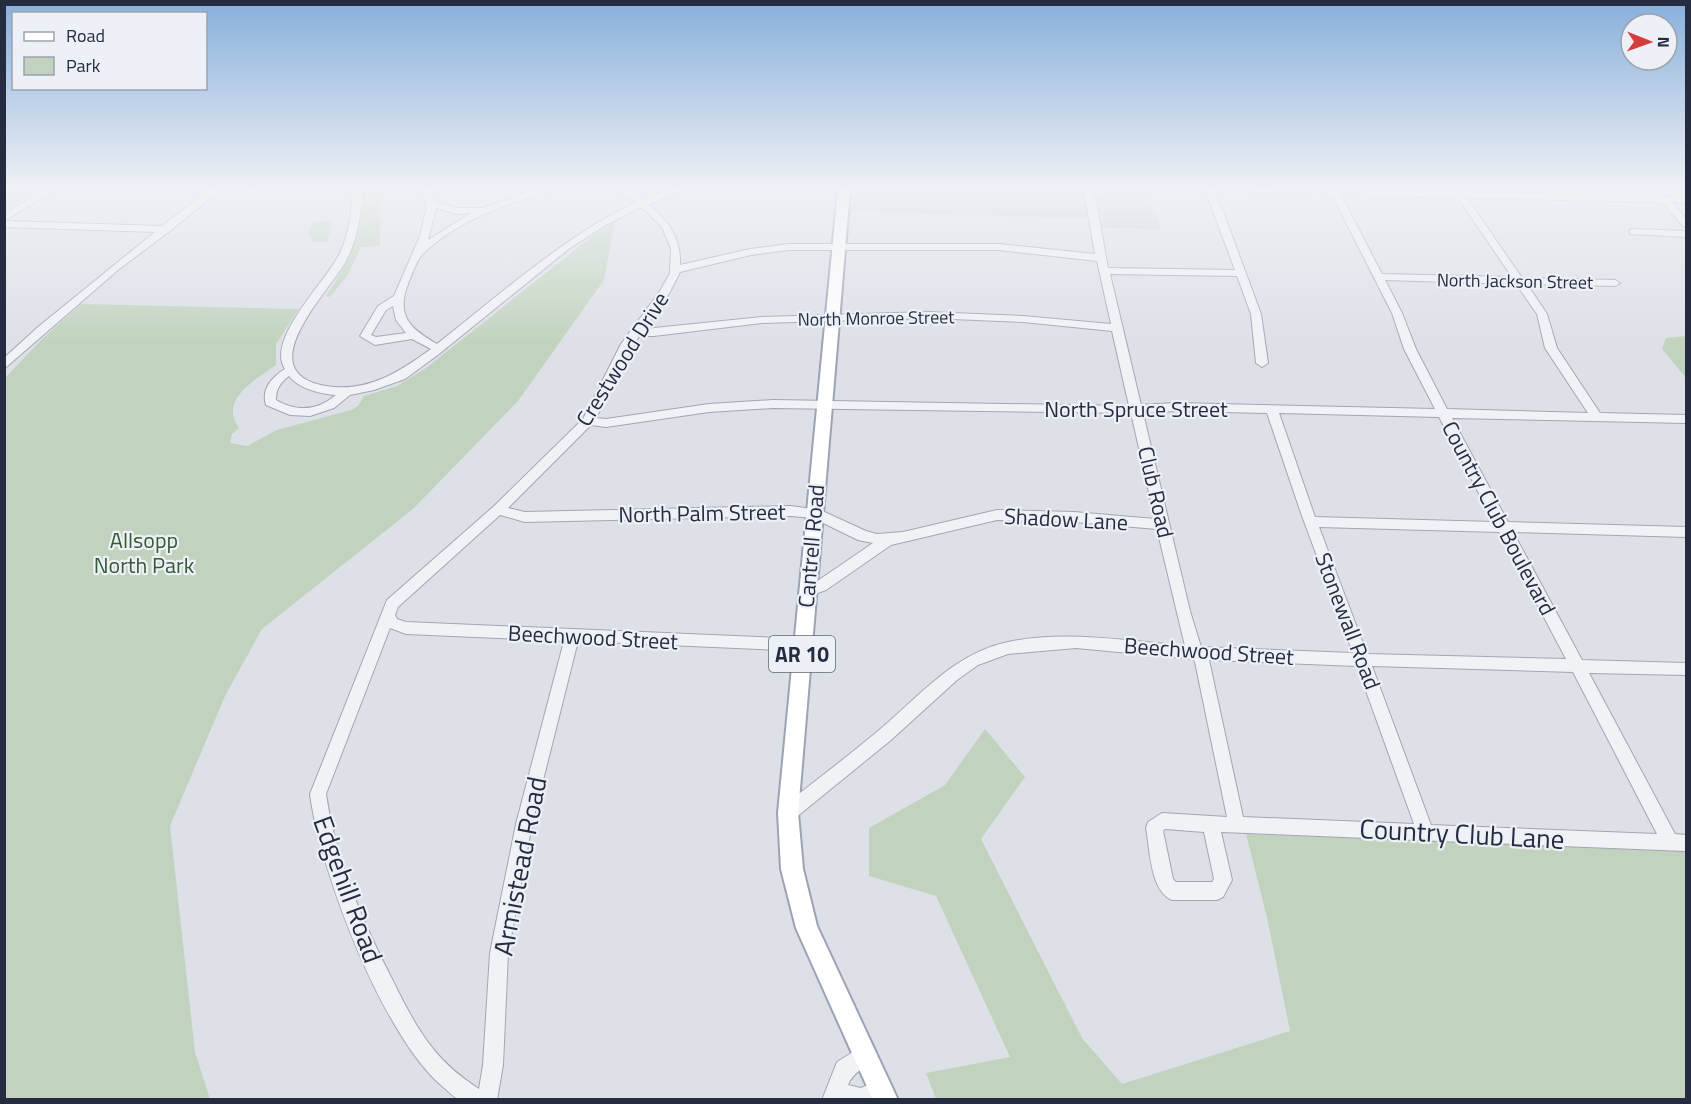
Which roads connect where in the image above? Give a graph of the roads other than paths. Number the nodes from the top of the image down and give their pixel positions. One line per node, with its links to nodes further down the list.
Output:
1 (151, 242): 28 (street)
2 (348, 242): 29 (street)
3 (425, 242): 13 (street)
4 (435, 242): 13 (street)
5 (575, 242): 26 (street)
6 (674, 242): 15 (street, Crestwood Drive)
7 (839, 242): 12 (main road, Cantrell Road / AR 10)
8 (1098, 242): 14 (street, Club Road)
9 (1229, 242): 17 (street)
10 (1361, 242): 18 (street, Country Club Boulevard)
11 (1491, 242): 19 (street)
12 (838, 247): 14 (street); 15 (street); 22 (main road, Cantrell Road / AR 10)
13 (420, 254): 21 (street)
14 (1101, 258): 16 (street, Club Road)
15 (676, 269): 24 (street, Crestwood Drive)
16 (1104, 271): 17 (street); 23 (street, Club Road)
17 (1240, 273): 27 (street)
18 (1379, 278): 19 (street, North Jackson Street); 34 (street, Country Club Boulevard)
19 (1519, 280): 20 (street, North Jackson Street); 35 (street)
20 (1615, 283)
21 (397, 299): 25 (street); 25 (street)
22 (832, 318): 23 (street, North Monroe Street); 24 (street, North Monroe Street); 31 (main road, Cantrell Road / AR 10)
23 (1118, 328): 32 (street, Club Road)
24 (635, 332): 37 (street, Crestwood Drive)
25 (414, 335): 26 (street)
26 (438, 349): 30 (street)
27 (1262, 363)
28 (4, 365)
29 (290, 370): 30 (street); 30 (street)
30 (347, 392)
31 (824, 404): 32 (street, North Spruce Street); 37 (street, North Spruce Street); 39 (main road, Cantrell Road / AR 10)
32 (1136, 407): 33 (street, North Spruce Street); 41 (street, Club Road)
33 (1272, 410): 34 (street, North Spruce Street); 40 (street, Stonewall Road)
34 (1444, 414): 35 (street, North Spruce Street); 42 (street, Country Club Boulevard)
35 (1597, 417): 36 (street, North Spruce Street)
36 (1686, 419)
37 (588, 421): 38 (street, Crestwood Drive)
38 (498, 510): 39 (street, North Palm Street); 46 (street, Crestwood Drive)
39 (815, 513): 44 (street, North Palm Street); 45 (main road, Cantrell Road / AR 10)
40 (1311, 522): 42 (street); 50 (street, Stonewall Road)
41 (1163, 525): 44 (street, Shadow Lane); 49 (street, Club Road)
42 (1504, 527): 43 (street); 51 (street, Country Club Boulevard)
43 (1686, 532)
44 (902, 537): 45 (street, Shadow Lane)
45 (807, 591): 48 (main road, Cantrell Road / AR 10)
46 (388, 617): 47 (street, Beechwood Street); 61 (street, Edgehill Road)
47 (572, 636): 48 (street, Beechwood Street); 62 (street, Armistead Road)
48 (802, 645): 53 (main road, Cantrell Road / AR 10)
49 (1197, 652): 50 (street, Beechwood Street); 53 (street, Beechwood Street); 55 (street)
50 (1364, 660): 51 (street, Beechwood Street); 56 (street, Stonewall Road)
51 (1577, 666): 52 (street, Beechwood Street); 57 (street, Country Club Boulevard)
52 (1686, 669)
53 (788, 813): 58 (main road, Cantrell Road / AR 10)
54 (1211, 824): 54 (street, Country Club Lane); 55 (street, Country Club Lane)
55 (1237, 826): 56 (street, Country Club Lane)
56 (1425, 832): 57 (street, Country Club Lane)
57 (1679, 843)
58 (864, 1054): 59 (main road, Cantrell Road / AR 10); 60 (street)
59 (884, 1094): 60 (street)
60 (833, 1095)
61 (478, 1100)
62 (487, 1100)

